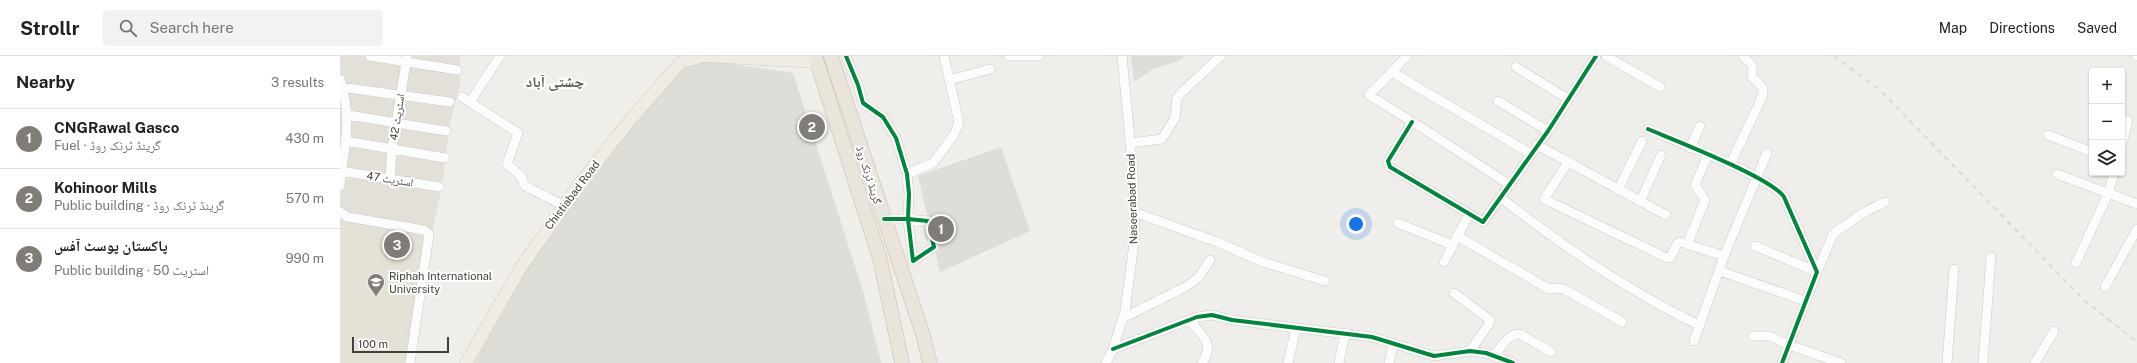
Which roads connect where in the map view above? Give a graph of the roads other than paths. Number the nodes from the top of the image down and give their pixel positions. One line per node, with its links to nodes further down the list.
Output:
1 (370, 56): 15 (street)
2 (500, 56): 67 (street)
3 (706, 56): 16 (main road, Chistiabad Road); 67 (main road, Chistiabad Road)
4 (831, 56): 72 (highway, گرینڈ ٹرنک روڈ)
5 (846, 56): 53 (street)
6 (944, 56): 21 (street)
7 (1008, 56): 8 (street)
8 (1039, 56)
9 (1122, 56): 40 (street, Naseerabad Road)
10 (1221, 56): 40 (street)
11 (1407, 56): 20 (street)
12 (1596, 56): 25 (street)
13 (1606, 56): 23 (street)
14 (1743, 56): 51 (street)
15 (406, 59): 19 (street); 24 (street, اسٹریٹ 42)
16 (816, 59): 82 (highway, گرینڈ ٹرنک روڈ)
17 (1516, 67): 25 (street)
18 (990, 69): 21 (street)
19 (457, 70)
20 (1392, 72): 31 (street); 46 (street)
21 (949, 80): 53 (street)
22 (341, 84): 24 (street); 28 (street)
23 (1660, 87)
24 (401, 94): 27 (street); 30 (street, اسٹریٹ 42)
25 (1568, 99): 35 (street)
26 (1498, 101): 35 (street)
27 (450, 102)
28 (348, 115): 30 (street); 38 (street)
29 (2128, 120): 37 (street)
30 (397, 122): 34 (street); 43 (street, اسٹریٹ 42)
31 (1412, 122): 58 (street); 70 (street)
32 (1700, 126): 42 (street)
33 (1648, 129): 42 (street)
34 (446, 131)
35 (1548, 131): 41 (street)
36 (2048, 135): 44 (street)
37 (2123, 140)
38 (346, 141): 43 (street); 52 (street)
39 (1642, 141): 61 (street)
40 (1130, 143): 69 (street, Naseerabad Road)
41 (1538, 145): 46 (street); 50 (street)
42 (1690, 148): 48 (street)
43 (392, 149): 49 (street); 57 (street, اسٹریٹ 42)
44 (2089, 151)
45 (1767, 153): 56 (street)
46 (1531, 154): 58 (street)
47 (1661, 155): 64 (street)
48 (1708, 155): 51 (street); 78 (street)
49 (445, 158)
50 (1569, 161): 61 (street); 78 (street)
51 (1730, 165): 56 (street)
52 (342, 171): 57 (street, اسٹریٹ 47); 59 (street)
53 (907, 174): 73 (street)
54 (2057, 174): 62 (street)
55 (2113, 176): 62 (street)
56 (1757, 178): 80 (street); 89 (street)
57 (390, 179): 60 (street, اسٹریٹ 47)
58 (1510, 185): 63 (street)
59 (340, 186)
60 (440, 187)
61 (1618, 190): 64 (street)
62 (2108, 194): 66 (street); 85 (street)
63 (1501, 198): 70 (street); 97 (street)
64 (1640, 202): 71 (street)
65 (1885, 202): 89 (street)
66 (2137, 204)
67 (563, 205): 111 (main road, Chistiabad Road)
68 (340, 212): 110 (street)
69 (1134, 212): 90 (street); 94 (street, Naseerabad Road)
70 (1469, 214): 76 (street)
71 (1666, 215)
72 (884, 219): 73 (street); 87 (highway, گرینڈ ٹرنک روڈ)
73 (908, 219): 73 (street)
74 (1398, 223): 77 (street)
75 (2137, 229): 91 (street)
76 (1457, 236): 77 (street); 96 (street)
77 (1452, 244): 84 (street)
78 (1687, 245): 80 (street)
79 (1756, 246): 89 (street)
80 (1724, 256): 88 (street)
81 (1991, 257): 125 (street)
82 (880, 259): 112 (highway, گرینڈ ٹرنک روڈ); 113 (highway)
83 (1210, 260): 94 (street)
84 (1444, 262)
85 (2076, 263)
86 (1954, 269): 124 (street)
87 (901, 270): 114 (highway); 115 (highway, گرینڈ ٹرنک روڈ)
88 (1720, 271): 93 (street); 97 (street)
89 (1817, 272): 93 (street)
90 (1325, 282)
91 (2105, 287)
92 (1454, 293): 106 (street)
93 (1805, 300): 104 (street)
94 (1123, 318): 105 (street, Naseerabad Road)
95 (1190, 320): 98 (street); 105 (street); 117 (street)
96 (1622, 322)
97 (1699, 325): 102 (street)
98 (1296, 328): 100 (street); 118 (street)
99 (2054, 331): 126 (street)
100 (1345, 333): 103 (street); 119 (street)
101 (1753, 336): 104 (street)
102 (1694, 341)
103 (1393, 344): 106 (street); 120 (street)
104 (1789, 345): 109 (street); 122 (street)
105 (1113, 349): 116 (street, Naseerabad Road)
106 (1470, 351): 108 (street)
107 (1551, 352): 108 (street)
108 (1494, 356): 121 (street)
109 (1826, 361): 123 (street)
110 (410, 363)
111 (466, 363)
112 (902, 363)
113 (912, 363)
114 (923, 363)
115 (930, 363)
116 (1106, 363)
117 (1202, 363)
118 (1288, 363)
119 (1339, 363)
120 (1389, 363)
121 (1513, 363)
122 (1782, 363)
123 (1841, 363)
124 (1947, 363)
125 (1983, 363)
126 (2035, 363)

